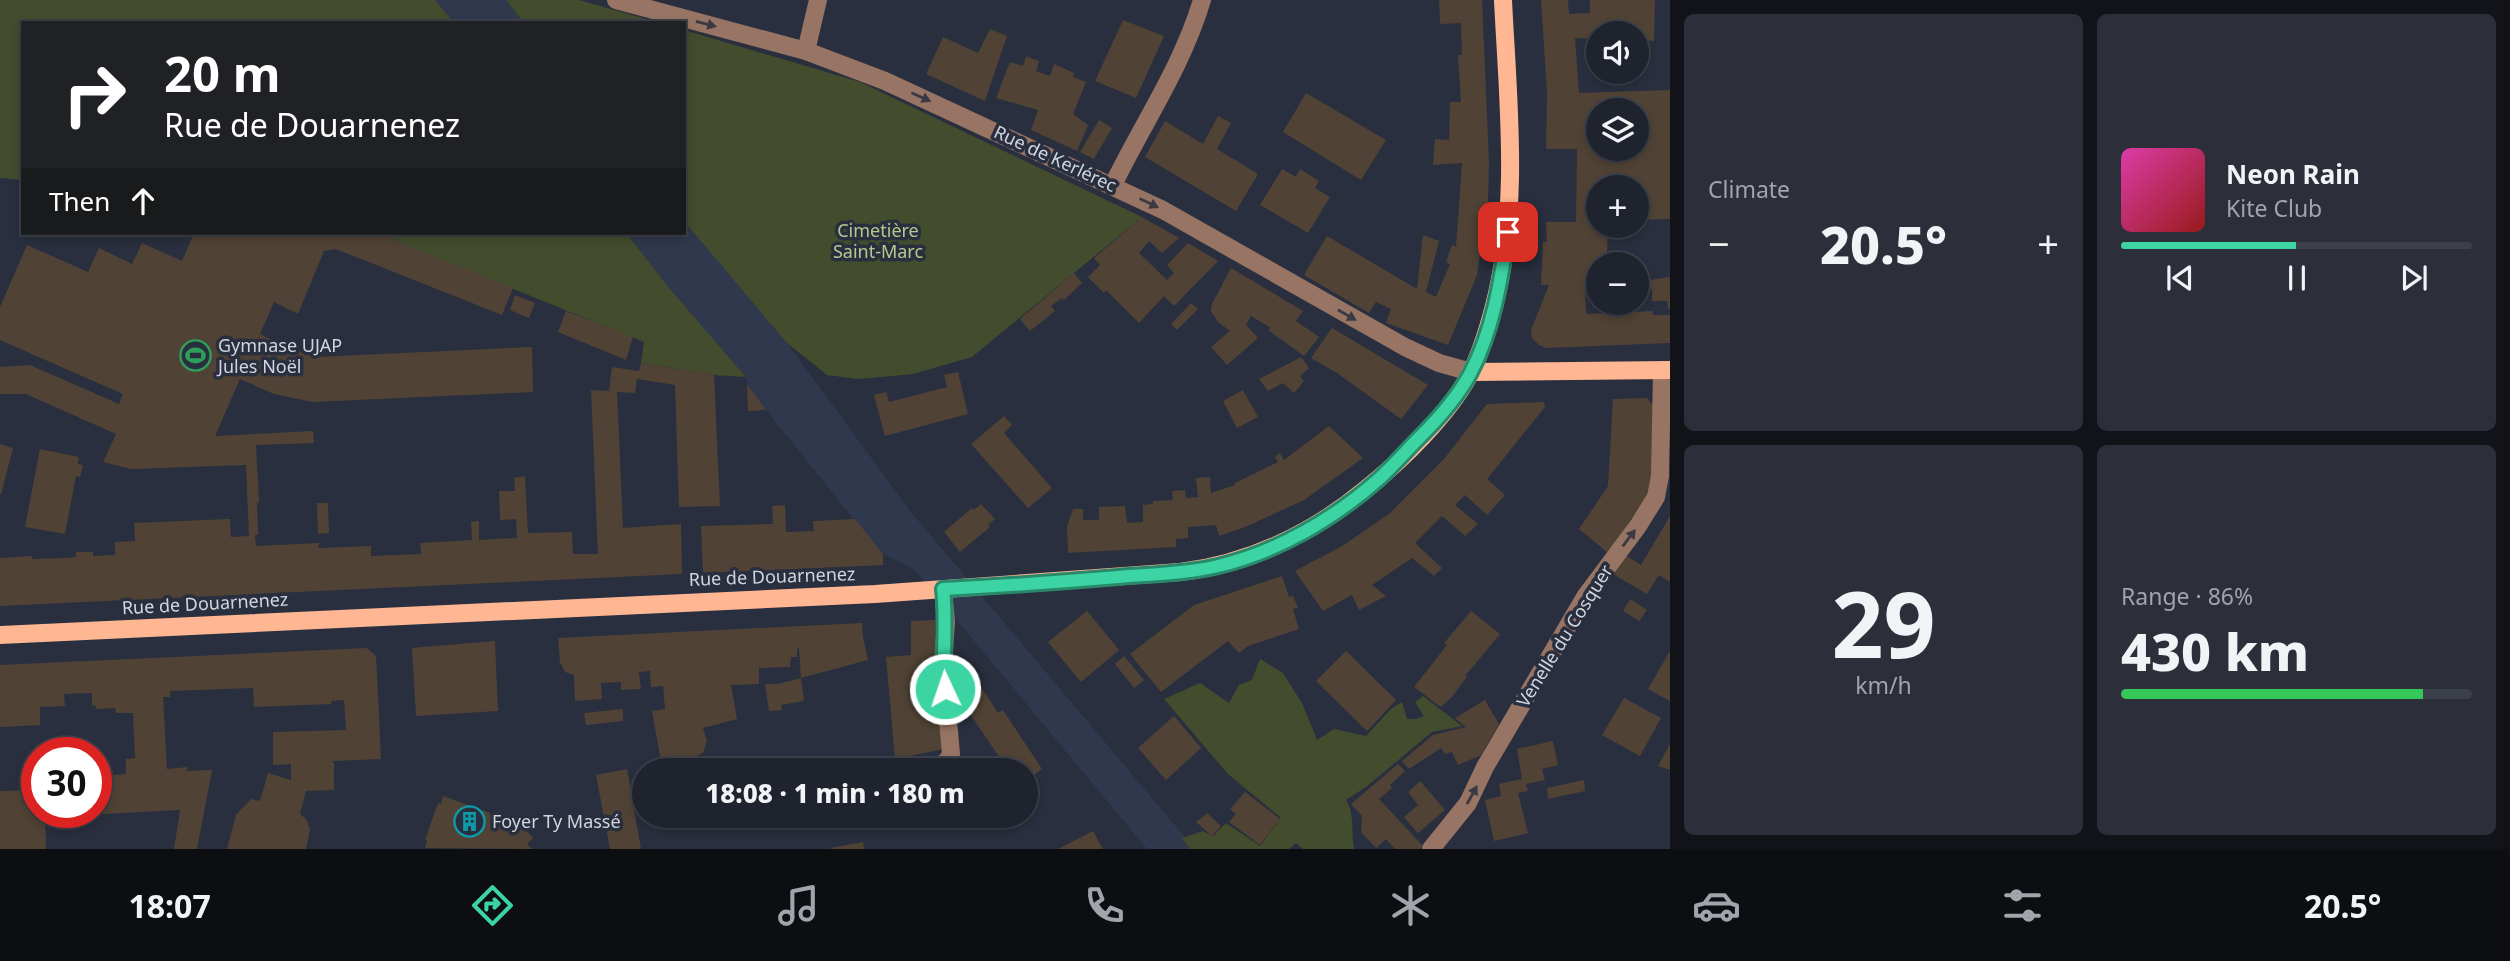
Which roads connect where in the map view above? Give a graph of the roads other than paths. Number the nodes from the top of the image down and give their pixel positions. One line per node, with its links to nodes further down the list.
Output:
1 (616, 0): 5 (street, Rue de Kerlérec, one-way to 5)
2 (818, 0): 5 (street)
3 (1202, 0): 6 (street)
4 (1503, 0): 8 (main road, Rue de Douarnenez)
5 (806, 51): 6 (street, Rue de Kerlérec, one-way to 6)
6 (1113, 185): 8 (street, Rue de Kerlérec, one-way to 8)
7 (1666, 370): 8 (main road); 12 (street, Venelle du Cosquer, one-way to 7)
8 (1471, 372): 9 (main road, Rue de Douarnenez)
9 (943, 589): 10 (main road, Rue de Douarnenez); 11 (street)
10 (0, 635)
11 (950, 758)
12 (1431, 849)

